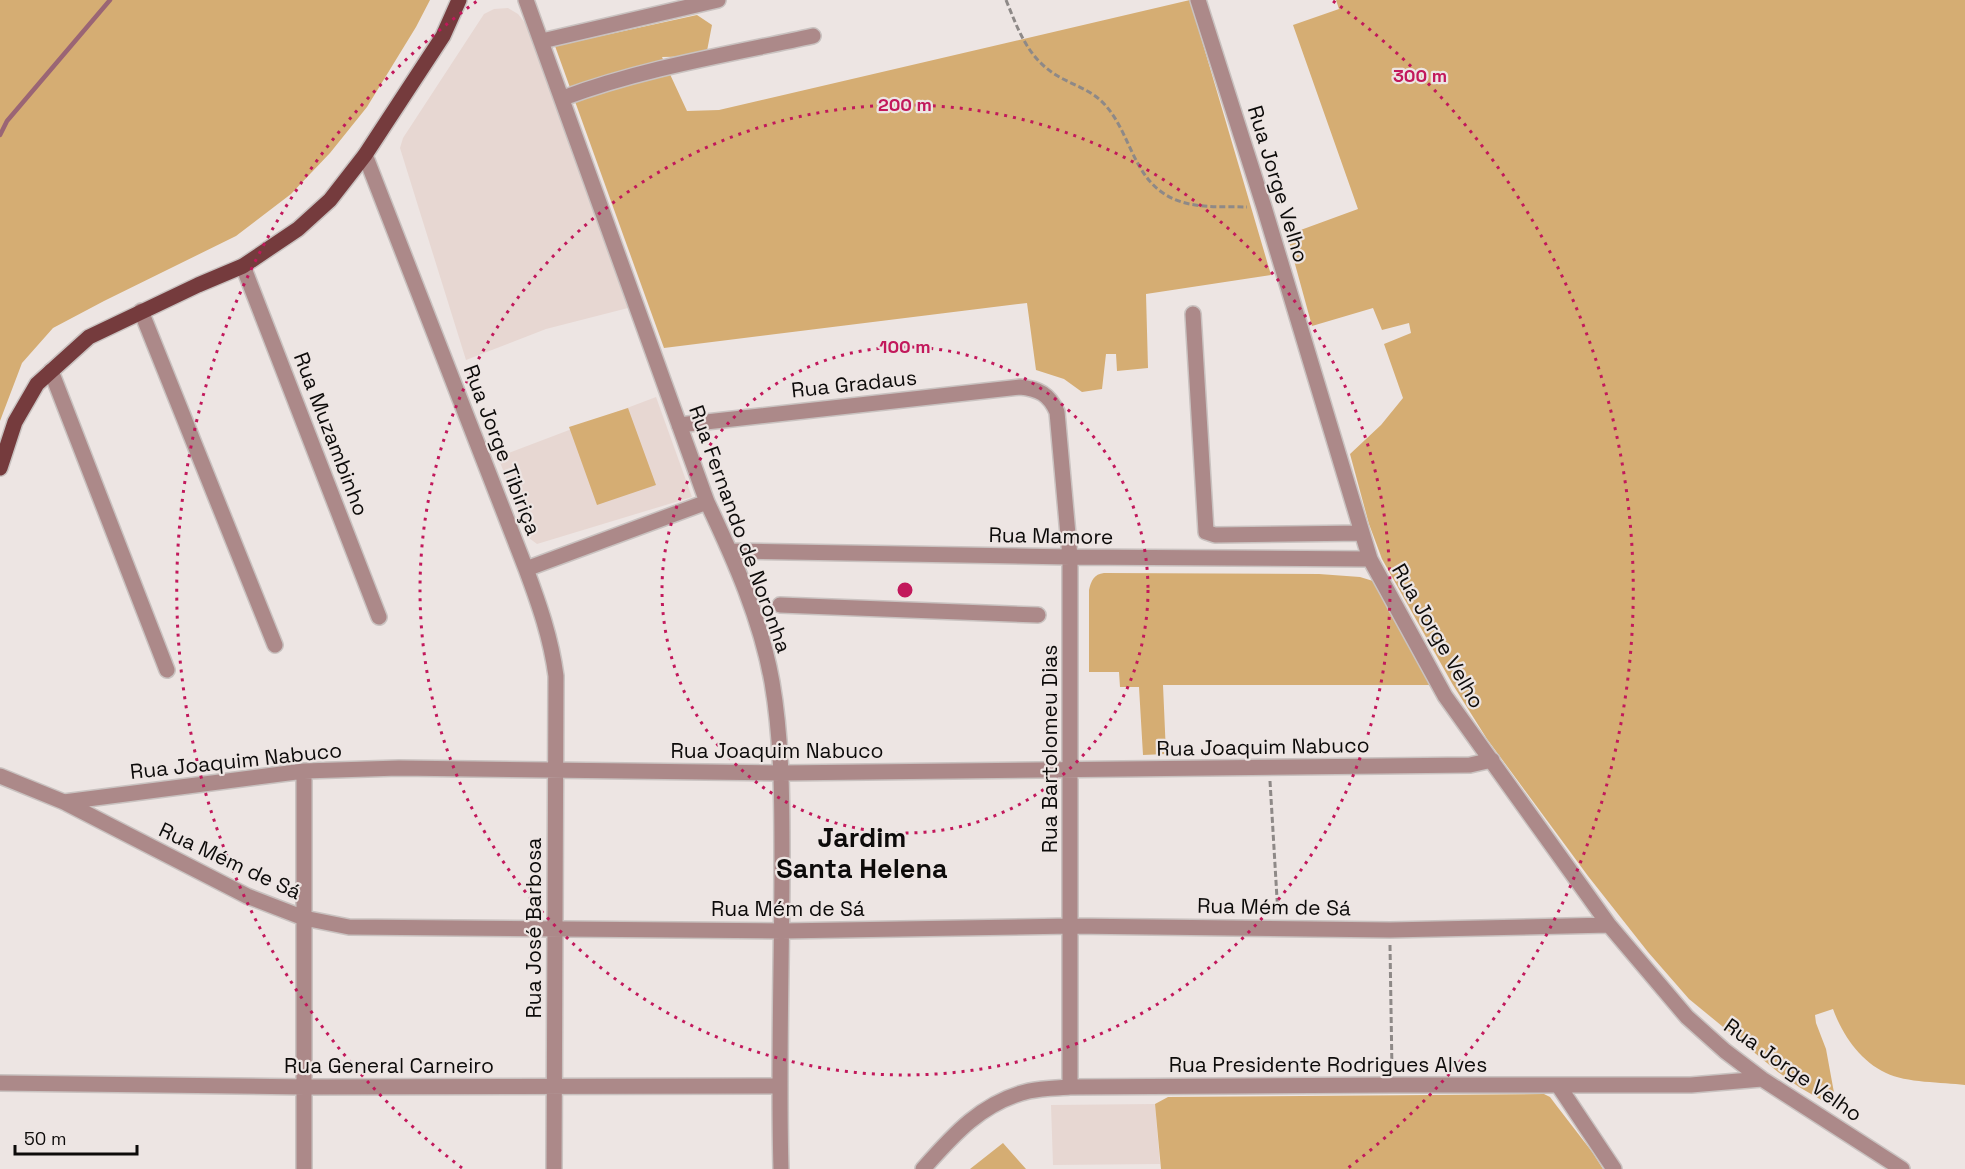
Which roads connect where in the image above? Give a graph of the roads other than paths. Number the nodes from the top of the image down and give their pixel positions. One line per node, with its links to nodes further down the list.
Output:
1 (459, 0): 8 (main road)
2 (526, 0): 6 (street, Rua Fernando de Noronha)
3 (718, 0): 6 (street)
4 (1198, 0): 17 (street, Rua Jorge Velho)
5 (813, 36): 7 (street)
6 (542, 41): 7 (street, Rua Fernando de Noronha)
7 (563, 98): 14 (street, Rua Fernando de Noronha)
8 (365, 155): 9 (main road); 21 (street, Rua Jorge Tibiriça)
9 (243, 266): 10 (main road); 24 (street, Rua Muzambinho)
10 (141, 311): 12 (main road); 25 (street)
11 (1193, 314): 17 (street)
12 (51, 371): 15 (main road); 26 (street)
13 (1057, 412): 14 (street, Rua Gradaus); 19 (street, Rua Bartolomeu Dias)
14 (679, 425): 16 (street, Rua Fernando de Noronha)
15 (0, 468)
16 (707, 502): 18 (street, Rua Fernando de Noronha); 21 (street)
17 (1362, 533): 20 (street, Rua Jorge Velho)
18 (730, 551): 19 (street, Rua Mamore); 31 (street, Rua Fernando de Noronha)
19 (1070, 557): 20 (street, Rua Mamore); 30 (street, Rua Bartolomeu Dias)
20 (1370, 559): 27 (street, Rua Jorge Velho)
21 (526, 568): 28 (street, Rua Jorge Tibiriça)
22 (780, 605): 23 (street)
23 (1038, 615)
24 (379, 617)
25 (275, 645)
26 (167, 670)
27 (1492, 760): 30 (street, Rua Joaquim Nabuco); 35 (street, Rua Jorge Velho)
28 (555, 770): 29 (street, Rua Joaquim Nabuco); 31 (street, Rua Joaquim Nabuco); 37 (street, Rua José Barbosa)
29 (304, 771): 33 (street, Rua Joaquim Nabuco); 34 (street)
30 (1071, 771): 31 (street, Rua Joaquim Nabuco); 36 (street, Rua Bartolomeu Dias)
31 (781, 773): 38 (street, Rua Fernando de Noronha)
32 (0, 776): 33 (street, Rua Mém de Sá)
33 (64, 802): 34 (street, Rua Mém de Sá)
34 (304, 918): 37 (street, Rua Mém de Sá); 45 (street)
35 (1608, 925): 36 (street, Rua Mém de Sá); 39 (street, Rua Jorge Velho)
36 (1071, 926): 38 (street, Rua Mém de Sá); 44 (street, Rua Bartolomeu Dias)
37 (556, 930): 38 (street, Rua Mém de Sá); 43 (street, Rua José Barbosa)
38 (782, 931): 41 (street, Rua Fernando de Noronha)
39 (1762, 1079): 42 (street, Rua Presidente Rodrigues Alves); 51 (street, Rua Jorge Velho)
40 (0, 1083): 45 (street, Rua General Carneiro)
41 (779, 1086): 43 (street, Rua General Carneiro); 48 (street, Rua Fernando de Noronha)
42 (1558, 1086): 44 (street, Rua Presidente Rodrigues Alves); 50 (street)
43 (554, 1087): 45 (street, Rua General Carneiro); 47 (street, Rua José Barbosa)
44 (1070, 1087): 49 (street, Rua Presidente Rodrigues Alves)
45 (305, 1088): 46 (street)
46 (304, 1169)
47 (554, 1169)
48 (782, 1169)
49 (923, 1169)
50 (1614, 1169)
51 (1902, 1169)

